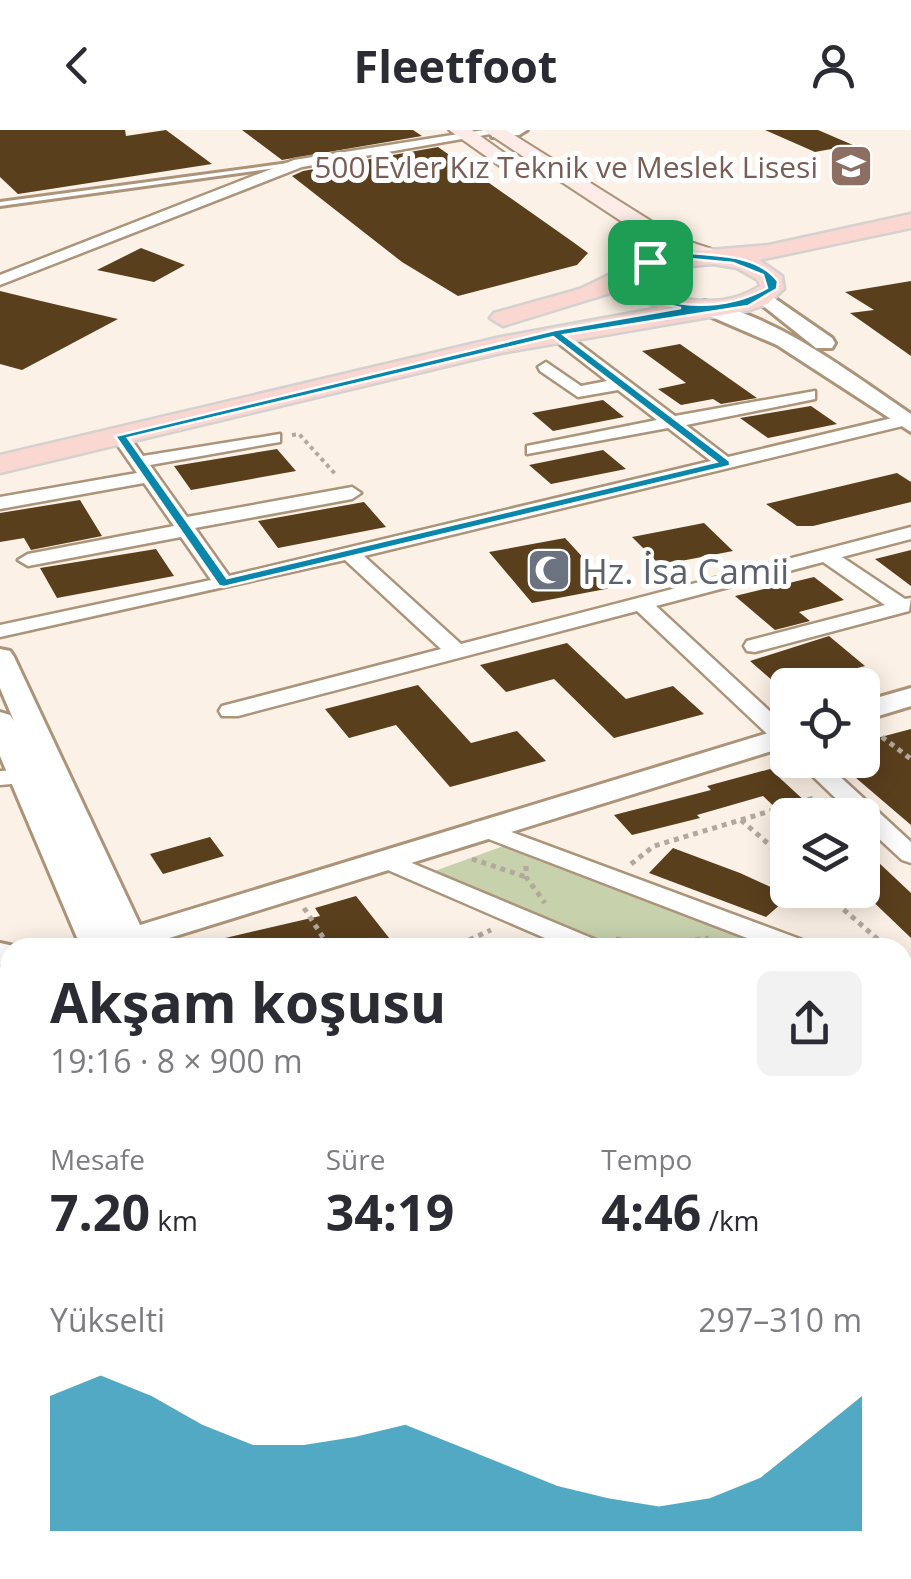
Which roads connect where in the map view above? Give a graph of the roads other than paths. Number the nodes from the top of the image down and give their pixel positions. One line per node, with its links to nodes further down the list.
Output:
1 (502, 131): 2 (street); 7 (main road)
2 (463, 133): 3 (street); 8 (main road)
3 (299, 164): 4 (lane); 9 (street)
4 (0, 204)
5 (911, 221): 7 (main road)
6 (911, 240): 10 (main road)
7 (713, 256): 8 (main road); 10 (main road)
8 (637, 258): 11 (main road); 19 (main road)
9 (0, 280)
10 (768, 289): 11 (main road); 16 (street)
11 (705, 307): 12 (main road); 16 (street)
12 (555, 333): 14 (street); 18 (main road)
13 (546, 366): 14 (street)
14 (622, 384): 17 (street)
15 (809, 395): 17 (street)
16 (909, 416): 23 (street)
17 (673, 423): 21 (street); 23 (street)
18 (121, 436): 22 (main road); 24 (street)
19 (0, 438)
20 (274, 438): 24 (street)
21 (533, 450)
22 (0, 464)
23 (726, 464): 29 (street)
24 (144, 469): 26 (street); 27 (street)
25 (352, 493): 27 (street)
26 (0, 503)
27 (184, 527): 31 (street); 32 (street)
28 (911, 533): 30 (street)
29 (349, 553): 32 (street); 37 (street)
30 (826, 556): 33 (street); 34 (street)
31 (28, 560)
32 (224, 583): 35 (street)
33 (643, 604): 37 (street); 43 (street)
34 (907, 605): 36 (street)
35 (0, 631)
36 (755, 646)
37 (456, 652): 40 (street)
38 (0, 657): 51 (street)
39 (911, 697): 41 (street)
40 (230, 711)
41 (880, 712)
42 (0, 721): 45 (street)
43 (770, 723)
44 (770, 743): 47 (street)
45 (13, 777): 50 (street)
46 (827, 778): 48 (street)
47 (472, 841): 49 (street); 54 (street)
48 (911, 856)
49 (383, 858): 52 (street); 53 (street)
50 (112, 938)
51 (113, 938)
52 (137, 938)
53 (587, 938)
54 (773, 938)

